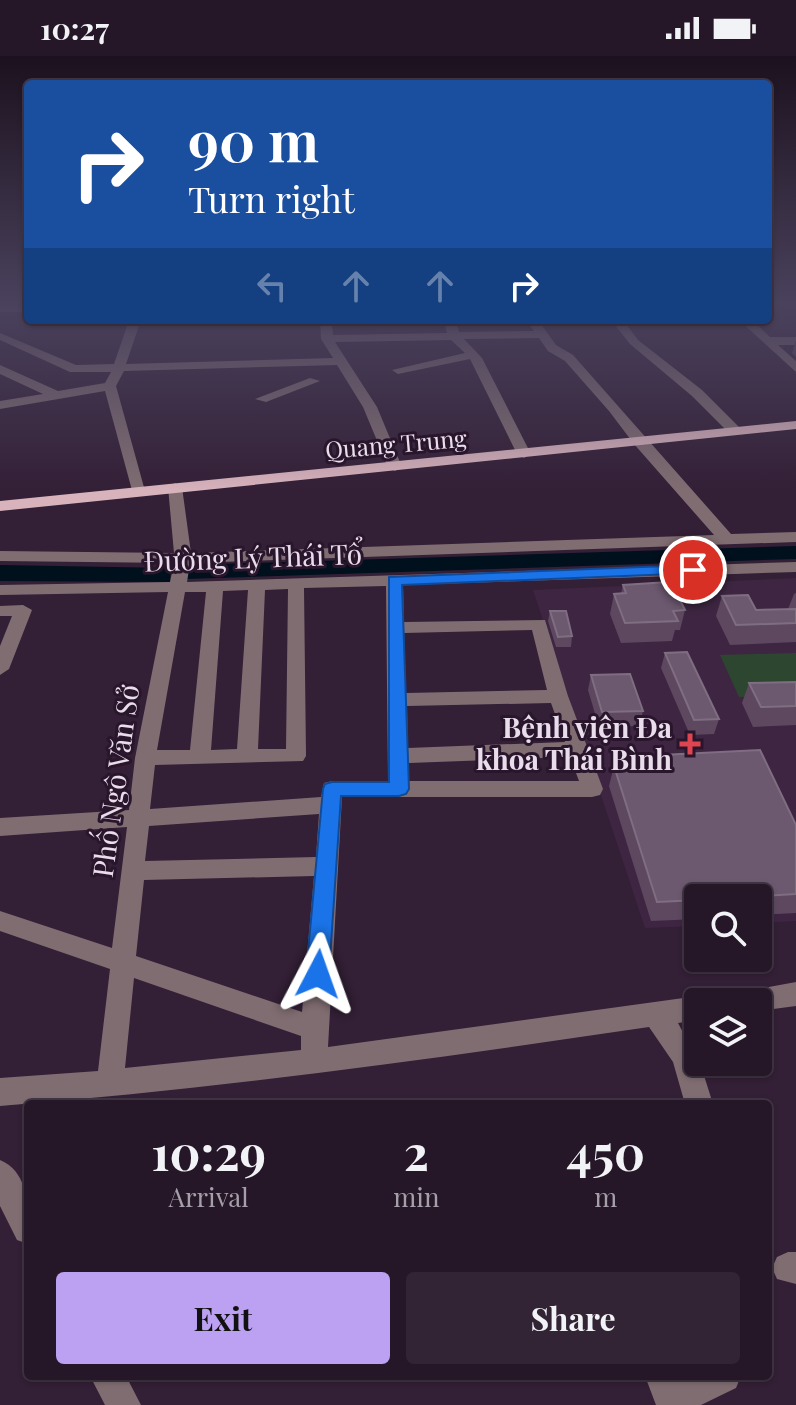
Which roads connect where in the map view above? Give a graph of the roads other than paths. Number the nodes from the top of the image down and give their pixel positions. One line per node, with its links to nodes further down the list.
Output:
1 (67, 366): 11 (street)
2 (185, 366): 9 (street)
3 (280, 366): 15 (street)
4 (344, 366): 25 (street)
5 (419, 366): 12 (street)
6 (480, 366): 24 (street)
7 (576, 366): 23 (street)
8 (664, 366): 22 (street)
9 (119, 368): 11 (street); 14 (street)
10 (0, 369): 16 (street)
11 (74, 369): 14 (street)
12 (398, 370)
13 (314, 381): 15 (street)
14 (110, 386): 16 (street); 27 (street)
15 (283, 391): 18 (street)
16 (54, 394): 19 (street)
17 (0, 396): 19 (street)
18 (261, 399)
19 (20, 401): 20 (street)
20 (0, 405)
21 (796, 425): 22 (main road, Quang Trung)
22 (735, 431): 23 (main road, Quang Trung)
23 (639, 441): 24 (main road, Quang Trung); 30 (street)
24 (524, 454): 25 (main road, Quang Trung)
25 (395, 467): 26 (main road, Quang Trung)
26 (175, 487): 27 (main road, Quang Trung); 33 (street, Phố Ngô Văn Sở)
27 (138, 491): 28 (main road, Quang Trung)
28 (0, 506)
29 (796, 537): 30 (street)
30 (727, 540): 33 (street)
31 (0, 556): 33 (street)
32 (796, 567): 34 (street, Đường Lý Thái Tổ)
33 (180, 572): 37 (street, Đường Lý Thái Tổ); 38 (street, Đường Lý Thái Tổ); 48 (street, Phố Ngô Văn Sở)
34 (394, 580): 35 (street, Đường Lý Thái Tổ); 40 (street)
35 (296, 583): 36 (street, Đường Lý Thái Tổ); 45 (street)
36 (257, 585): 37 (street, Đường Lý Thái Tổ); 45 (street)
37 (215, 586): 47 (street)
38 (0, 590)
39 (0, 611): 41 (street)
40 (395, 628): 42 (street); 43 (street)
41 (0, 669)
42 (558, 696): 43 (street); 44 (street)
43 (397, 700): 46 (street)
44 (577, 749): 46 (street); 49 (street)
45 (247, 756): 47 (street)
46 (398, 756): 49 (street)
47 (200, 757): 48 (street)
48 (145, 758): 51 (street, Phố Ngô Văn Sở)
49 (399, 789): 50 (street)
50 (330, 805): 51 (street); 53 (street)
51 (139, 818): 52 (street); 54 (street, Phố Ngô Văn Sở)
52 (0, 827)
53 (326, 866): 54 (street); 61 (street)
54 (133, 871): 56 (street, Phố Ngô Văn Sở)
55 (0, 921): 56 (street)
56 (123, 961): 61 (street); 63 (street, Phố Ngô Văn Sở)
57 (796, 994): 58 (street)
58 (772, 997)
59 (684, 1010): 60 (street)
60 (654, 1014): 62 (street); 65 (street)
61 (314, 1028): 62 (street)
62 (315, 1062): 63 (street)
63 (110, 1085): 64 (street)
64 (0, 1092)
65 (698, 1100)
66 (0, 1175): 67 (street)
67 (24, 1221)
68 (109, 1380): 71 (street)
69 (712, 1380): 70 (street)
70 (669, 1394)
71 (124, 1405)

